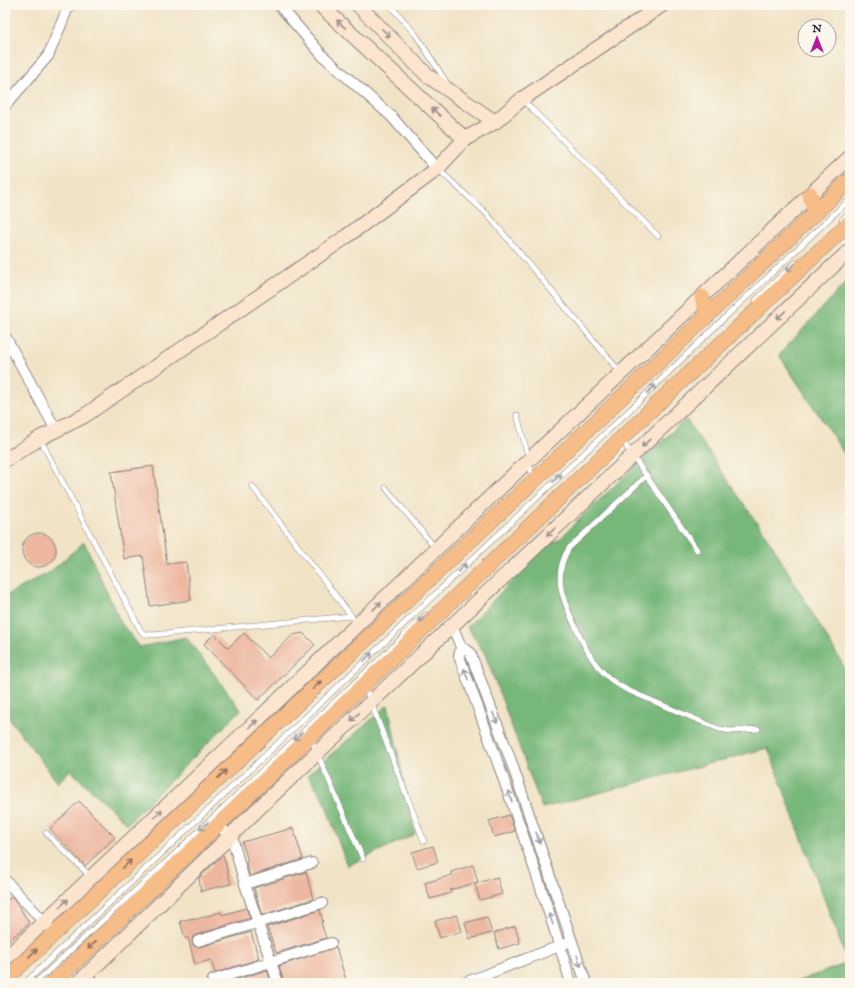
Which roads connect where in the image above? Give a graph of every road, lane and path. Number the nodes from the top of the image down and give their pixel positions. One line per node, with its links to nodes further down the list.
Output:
1 (69, 5): 9 (street)
2 (279, 5): 13 (street)
3 (320, 5): 11 (street, one-way to 3)
4 (358, 5): 7 (street, one-way to 7)
5 (390, 5): 7 (lane)
6 (662, 5): 8 (street)
7 (454, 94): 10 (street)
8 (522, 99): 10 (street); 20 (lane)
9 (5, 106)
10 (495, 122): 11 (street)
11 (465, 139): 13 (street)
12 (850, 157): 15 (street)
13 (438, 169): 27 (lane); 29 (street)
14 (850, 180): 18 (main road)
15 (810, 194): 18 (main road); 23 (street)
16 (850, 199): 71 (lane, one-way to 16)
17 (850, 212): 19 (lane)
18 (815, 214): 25 (main road)
19 (845, 222): 31 (main road)
20 (658, 236)
21 (850, 250): 32 (street, one-way to 32)
22 (802, 258): 24 (lane, one-way to 24)
23 (702, 296): 25 (main road); 27 (street)
24 (752, 305)
25 (707, 316): 36 (main road)
26 (5, 336): 29 (street)
27 (621, 373): 34 (street)
28 (517, 415): 34 (lane)
29 (56, 430): 30 (street)
30 (40, 438): 33 (street); 43 (lane)
31 (621, 438): 32 (lane); 45 (main road)
32 (633, 454): 35 (lane); 42 (street, one-way to 42)
33 (5, 460)
34 (529, 460): 36 (lane); 39 (street)
35 (647, 475): 40 (lane); 47 (lane)
36 (532, 482): 43 (main road)
37 (252, 486): 43 (lane)
38 (386, 488): 39 (lane)
39 (436, 550): 43 (street, one-way to 39)
40 (697, 550)
41 (431, 611): 72 (lane, one-way to 72)
42 (452, 625): 44 (street); 46 (street)
43 (360, 628): 56 (street, one-way to 43); 62 (main road, one-way to 43)
44 (460, 647): 64 (street, one-way to 64); 66 (street, one-way to 44)
45 (364, 684): 46 (lane); 48 (main road)
46 (372, 701): 49 (street, one-way to 49); 53 (lane)
47 (758, 729)
48 (310, 736): 49 (lane); 50 (main road)
49 (318, 752): 52 (street); 54 (lane)
50 (218, 824): 52 (street); 73 (main road, one-way to 73)
51 (46, 833): 56 (lane)
52 (230, 836): 58 (street); 74 (street)
53 (424, 841)
54 (363, 859)
55 (312, 863): 58 (street)
56 (91, 877): 60 (street, one-way to 56)
57 (6, 884): 60 (street)
58 (245, 884): 61 (street)
59 (322, 903): 61 (street)
60 (44, 922): 62 (street); 67 (street)
61 (258, 923): 63 (street); 68 (street)
62 (54, 933): 69 (main road, one-way to 62)
63 (198, 941)
64 (572, 941): 66 (street); 78 (street, one-way to 78)
65 (331, 942): 68 (street)
66 (560, 946): 76 (street); 77 (street)
67 (5, 959)
68 (271, 962): 70 (street); 75 (street)
69 (5, 980)
70 (213, 980)
71 (25, 983)
72 (35, 983)
73 (53, 983)
74 (78, 983)
75 (278, 983)
76 (464, 983)
77 (571, 983)
78 (586, 983)

